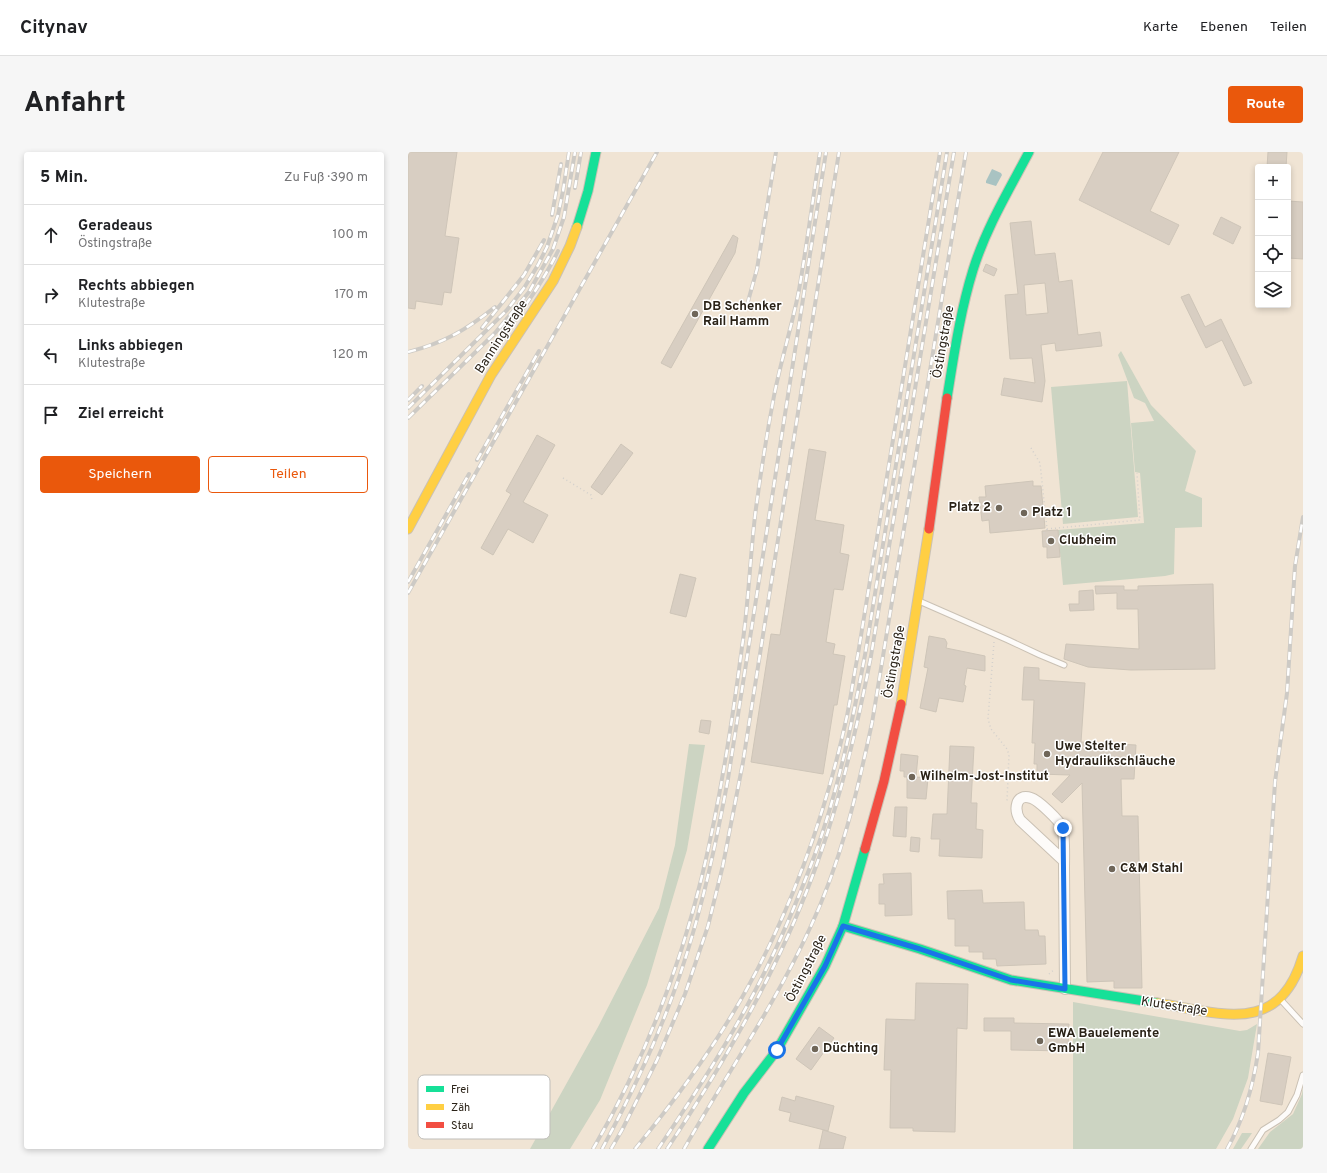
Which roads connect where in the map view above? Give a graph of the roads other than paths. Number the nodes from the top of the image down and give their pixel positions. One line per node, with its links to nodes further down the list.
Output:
1 (596, 152): 3 (street, Banningstraße)
2 (1029, 152): 4 (street, Östingstraße)
3 (408, 529)
4 (918, 600): 5 (lane); 7 (street, Östingstraße)
5 (1064, 665)
6 (1064, 861): 6 (street); 9 (street)
7 (843, 926): 9 (street, Klutestraße); 13 (street, Östingstraße)
8 (1303, 956): 10 (street, Klutestraße)
9 (1065, 989): 10 (street, Klutestraße)
10 (1280, 999): 11 (lane)
11 (1303, 1024)
12 (1303, 1075): 14 (lane)
13 (708, 1149)
14 (1251, 1149)

